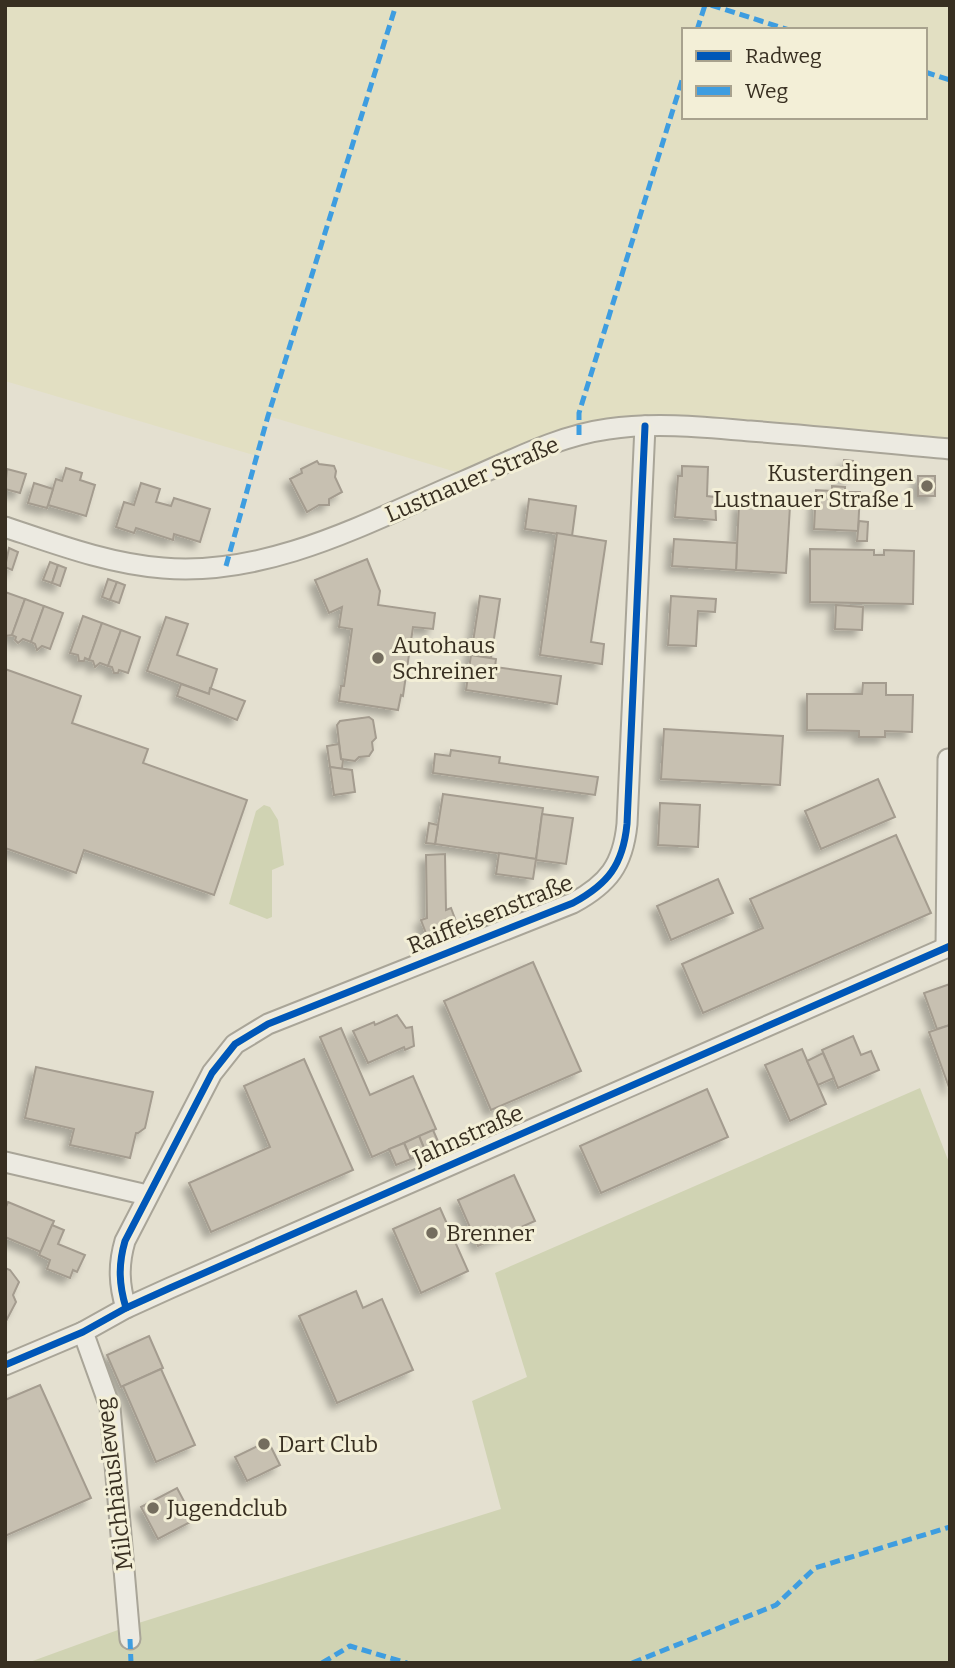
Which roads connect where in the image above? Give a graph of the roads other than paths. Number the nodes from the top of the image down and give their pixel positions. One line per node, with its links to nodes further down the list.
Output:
1 (645, 426): 2 (street, Lustnauer Straße); 3 (street, Lustnauer Straße); 7 (street, Raiffeisenstraße)
2 (950, 449)
3 (5, 527)
4 (948, 759): 5 (street, Jahnstraße)
5 (948, 947): 8 (street, Jahnstraße)
6 (5, 1162): 7 (street)
7 (148, 1195): 8 (street, Raiffeisenstraße)
8 (126, 1308): 9 (street, Jahnstraße)
9 (83, 1332): 10 (street, Jahnstraße); 11 (street, Milchhäusleweg)
10 (5, 1365)
11 (130, 1639)

